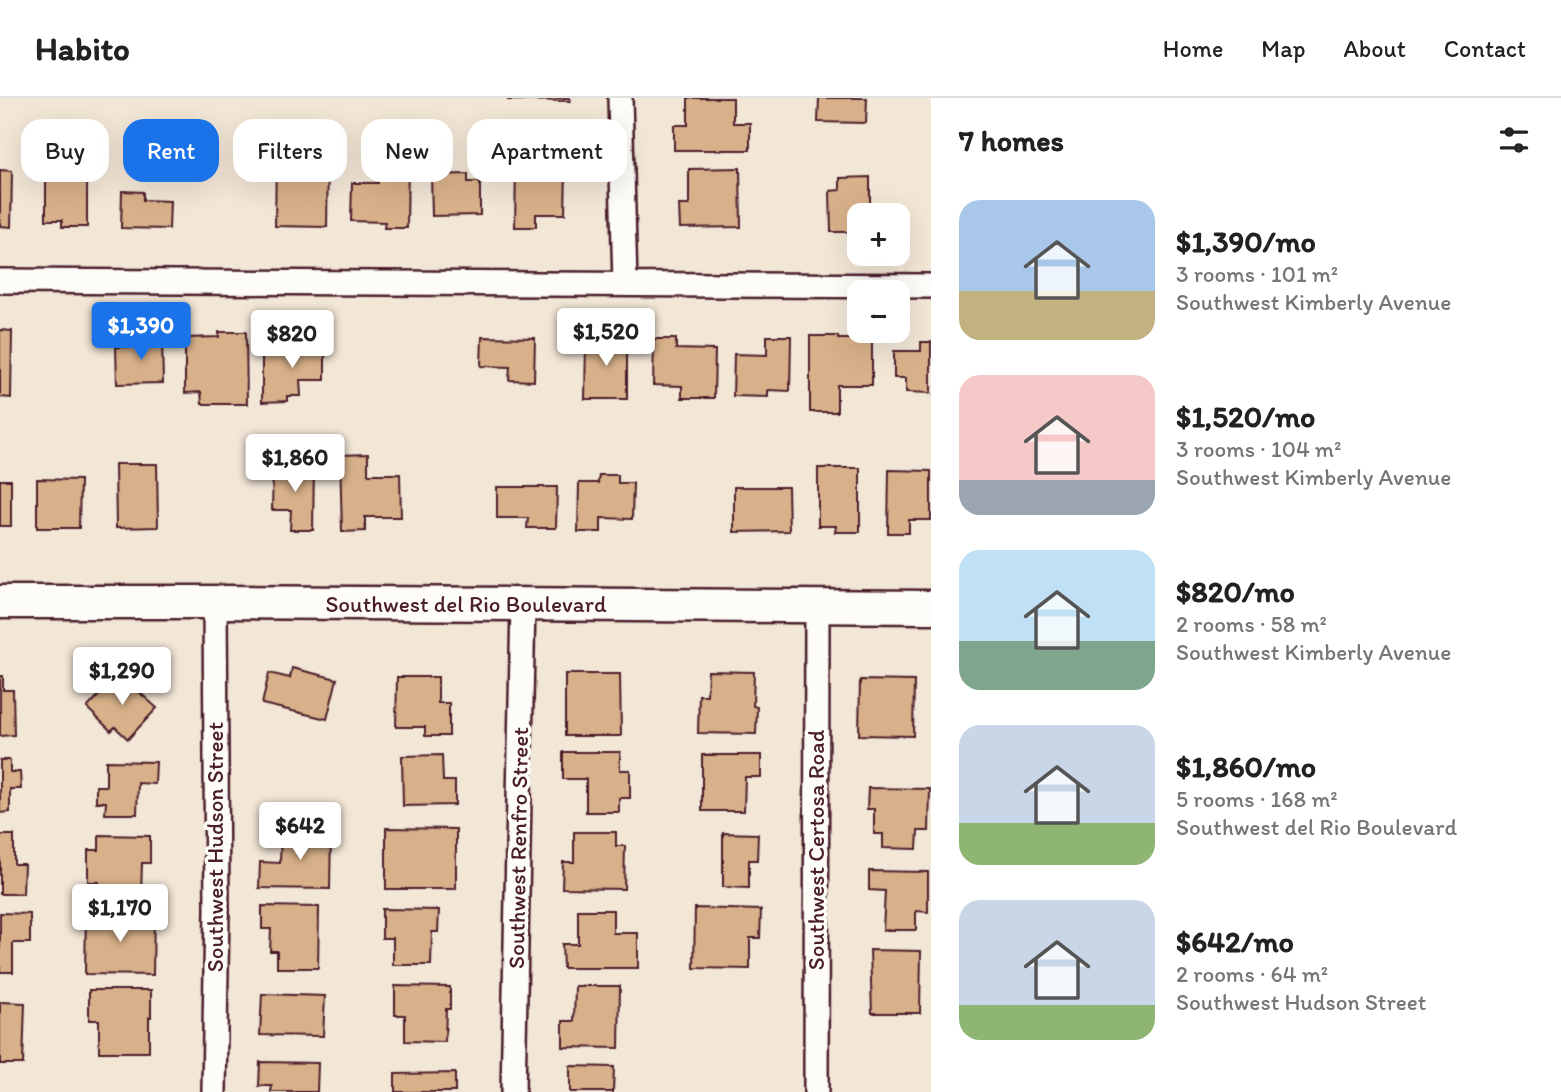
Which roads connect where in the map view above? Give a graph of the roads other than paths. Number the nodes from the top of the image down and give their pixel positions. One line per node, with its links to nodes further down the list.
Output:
1 (620, 98): 3 (street)
2 (0, 281): 3 (street)
3 (625, 284): 4 (street)
4 (931, 286)
5 (0, 602): 6 (street, Southwest del Rio Boulevard)
6 (215, 602): 7 (street, Southwest del Rio Boulevard); 10 (street, Southwest Hudson Street)
7 (523, 604): 8 (street, Southwest del Rio Boulevard); 11 (street, Southwest Renfro Street)
8 (817, 607): 9 (street, Southwest del Rio Boulevard); 12 (street, Southwest Certosa Road)
9 (931, 607)
10 (214, 1092)
11 (513, 1092)
12 (816, 1092)

